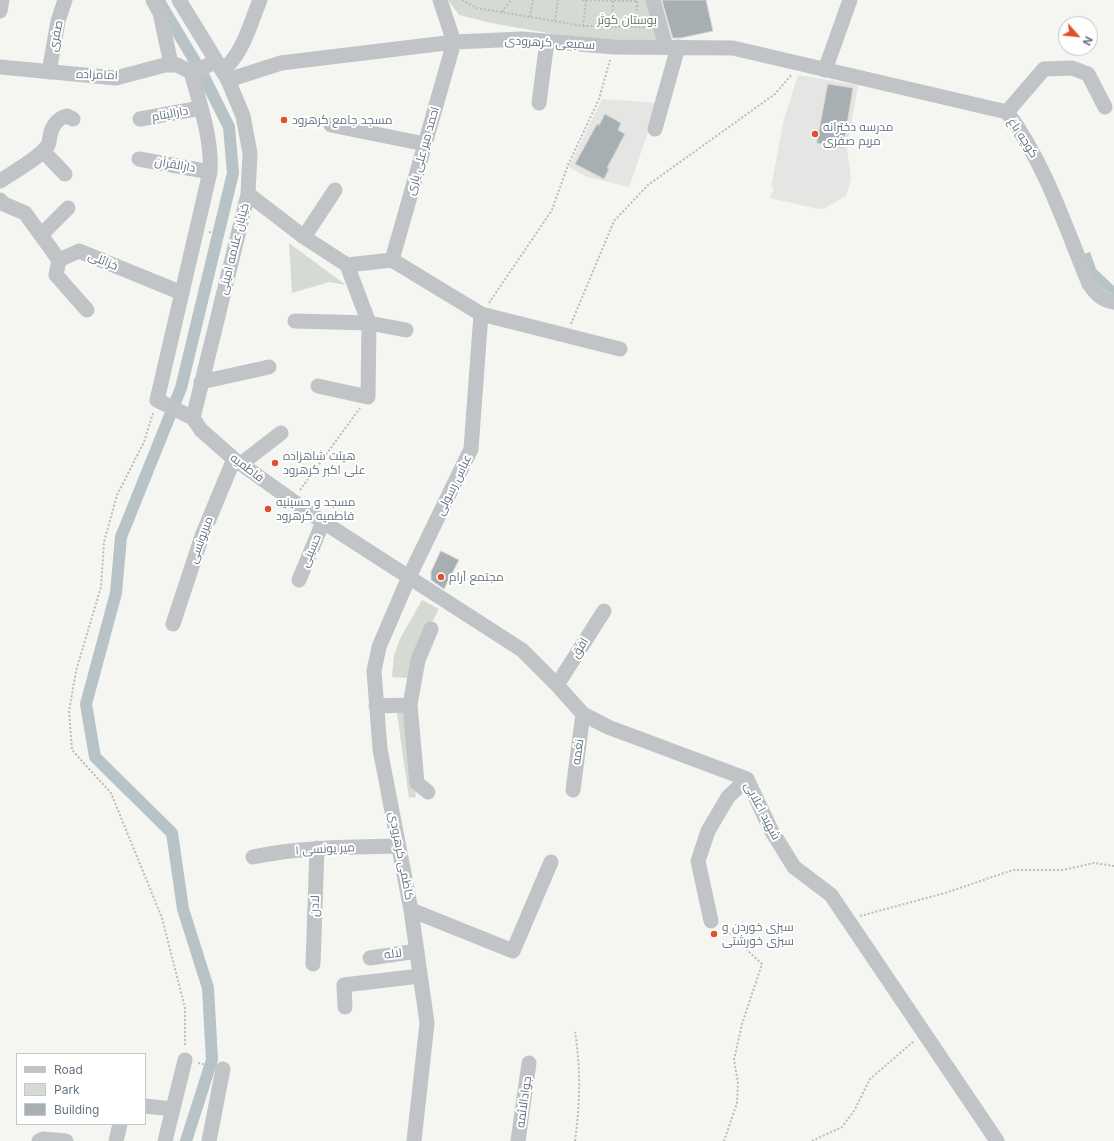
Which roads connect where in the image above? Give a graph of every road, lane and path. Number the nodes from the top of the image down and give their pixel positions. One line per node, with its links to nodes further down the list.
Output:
1 (2, 0): 17 (street)
2 (65, 0): 34 (street, صفری)
3 (153, 0): 29 (street)
4 (179, 0): 33 (street, خیابان علامه امینی)
5 (260, 0): 33 (street)
6 (440, 0): 26 (street)
7 (462, 0): 18 (path)
8 (511, 0): 18 (path)
9 (533, 0): 19 (path)
10 (558, 0): 20 (path)
11 (582, 0): 12 (path)
12 (586, 0): 15 (path); 21 (path)
13 (653, 0): 24 (street)
14 (850, 0): 32 (street)
15 (613, 1): 16 (path); 22 (path)
16 (637, 1): 23 (path)
17 (0, 11)
18 (502, 12): 19 (path)
19 (530, 17): 20 (path)
20 (555, 21): 21 (path)
21 (583, 26): 22 (path)
22 (612, 27): 23 (path)
23 (636, 27): 24 (path)
24 (660, 27): 28 (street)
25 (547, 41): 26 (street, سمیعی کرهرودی); 27 (street, سمیعی کرهرودی); 36 (street)
26 (454, 42): 33 (street, سمیعی کرهرودی); 44 (street, احمد میر علی یاری)
27 (614, 47): 28 (street, سمیعی کرهرودی); 64 (path)
28 (672, 47): 30 (street, سمیعی کرهرودی); 43 (street)
29 (171, 64): 34 (street, امامزاده); 35 (street)
30 (800, 64): 32 (street, سمیعی کرهرودی); 68 (path)
31 (0, 67): 34 (street, امامزاده)
32 (825, 70): 39 (street, کوچه باغ)
33 (222, 71): 35 (street, سمیعی کرهرودی); 51 (street, خیابان علامه امینی)
34 (49, 72)
35 (191, 72): 38 (street)
36 (539, 103)
37 (1104, 107): 39 (street)
38 (201, 108): 41 (street, دارالیتام); 47 (street)
39 (1007, 112): 62 (street, کوچه باغ)
40 (73, 119): 45 (street)
41 (140, 119)
42 (331, 126): 44 (street)
43 (655, 129)
44 (425, 144): 59 (street, احمد میر علی یاری)
45 (43, 151): 48 (street); 49 (street)
46 (139, 159): 47 (street, دارالقرآن)
47 (210, 172): 61 (street)
48 (65, 174)
49 (0, 181)
50 (335, 190): 57 (street)
51 (248, 194): 57 (street); 71 (street, خیابان علامه امینی)
52 (1, 205): 55 (street)
53 (68, 208): 55 (street)
54 (209, 232): 56 (path)
55 (41, 235): 58 (street)
56 (228, 236)
57 (304, 236): 60 (street)
58 (59, 260): 61 (street, خزائلی); 63 (street)
59 (392, 260): 60 (street); 64 (street)
60 (347, 265): 66 (street)
61 (182, 292): 74 (street)
62 (1114, 302)
63 (86, 310)
64 (481, 314): 68 (street); 80 (street, عباس رسولی)
65 (295, 321): 66 (street)
66 (369, 323): 67 (street); 73 (street)
67 (406, 330)
68 (567, 335): 69 (street)
69 (620, 349)
70 (269, 367): 71 (street)
71 (201, 382): 75 (street, خیابان علامه امینی)
72 (318, 386): 73 (street)
73 (368, 397): 78 (path)
74 (157, 400): 75 (street); 107 (path)
75 (193, 418): 77 (street, فاطمیه)
76 (281, 433): 77 (street)
77 (237, 462): 78 (street, فاطمیه); 83 (street, میریونسی)
78 (292, 500): 79 (street, فاطمیه)
79 (323, 522): 80 (street, فاطمیه); 81 (street, حسینی)
80 (408, 577): 85 (street, فاطمیه); 87 (street, کاظمی کرهرودی)
81 (299, 580)
82 (604, 611): 85 (street, افق)
83 (173, 624)
84 (431, 629): 86 (street)
85 (557, 685): 88 (street, فاطمیه)
86 (410, 705): 87 (street); 91 (street)
87 (376, 706): 92 (street, کاظمی کرهرودی)
88 (583, 714): 89 (street, شهید اعلایی); 90 (street, نغمه)
89 (747, 779): 98 (street, شهید اعلایی); 99 (street)
90 (573, 790)
91 (428, 792)
92 (399, 846): 93 (street, میر یونسی ۱); 97 (street, کاظمی کرهرودی)
93 (317, 848): 94 (street, میر یونسی ۱); 102 (street, لادن)
94 (253, 857)
95 (551, 862): 97 (street)
96 (1114, 866): 98 (path)
97 (411, 910): 100 (street, کاظمی کرهرودی)
98 (847, 919): 106 (street, شهید اعلایی)
99 (710, 921): 121 (path)
100 (417, 951): 101 (street, لاله); 103 (street, کاظمی کرهرودی)
101 (370, 958)
102 (313, 964)
103 (420, 976): 104 (street); 118 (street, کاظمی کرهرودی)
104 (345, 1007)
105 (576, 1032): 120 (path)
106 (923, 1032): 122 (path); 123 (street, شهید اعلایی)
107 (185, 1060): 111 (street)
108 (529, 1063): 119 (street, جوادالائمه)
109 (223, 1069): 117 (street)
110 (146, 1106): 111 (street)
111 (172, 1109): 116 (street)
112 (120, 1125): 115 (street)
113 (39, 1141): 114 (street)
114 (66, 1141)
115 (116, 1141)
116 (165, 1141)
117 (209, 1141)
118 (414, 1141)
119 (518, 1141)
120 (576, 1141)
121 (724, 1141)
122 (812, 1141)
123 (997, 1141)

